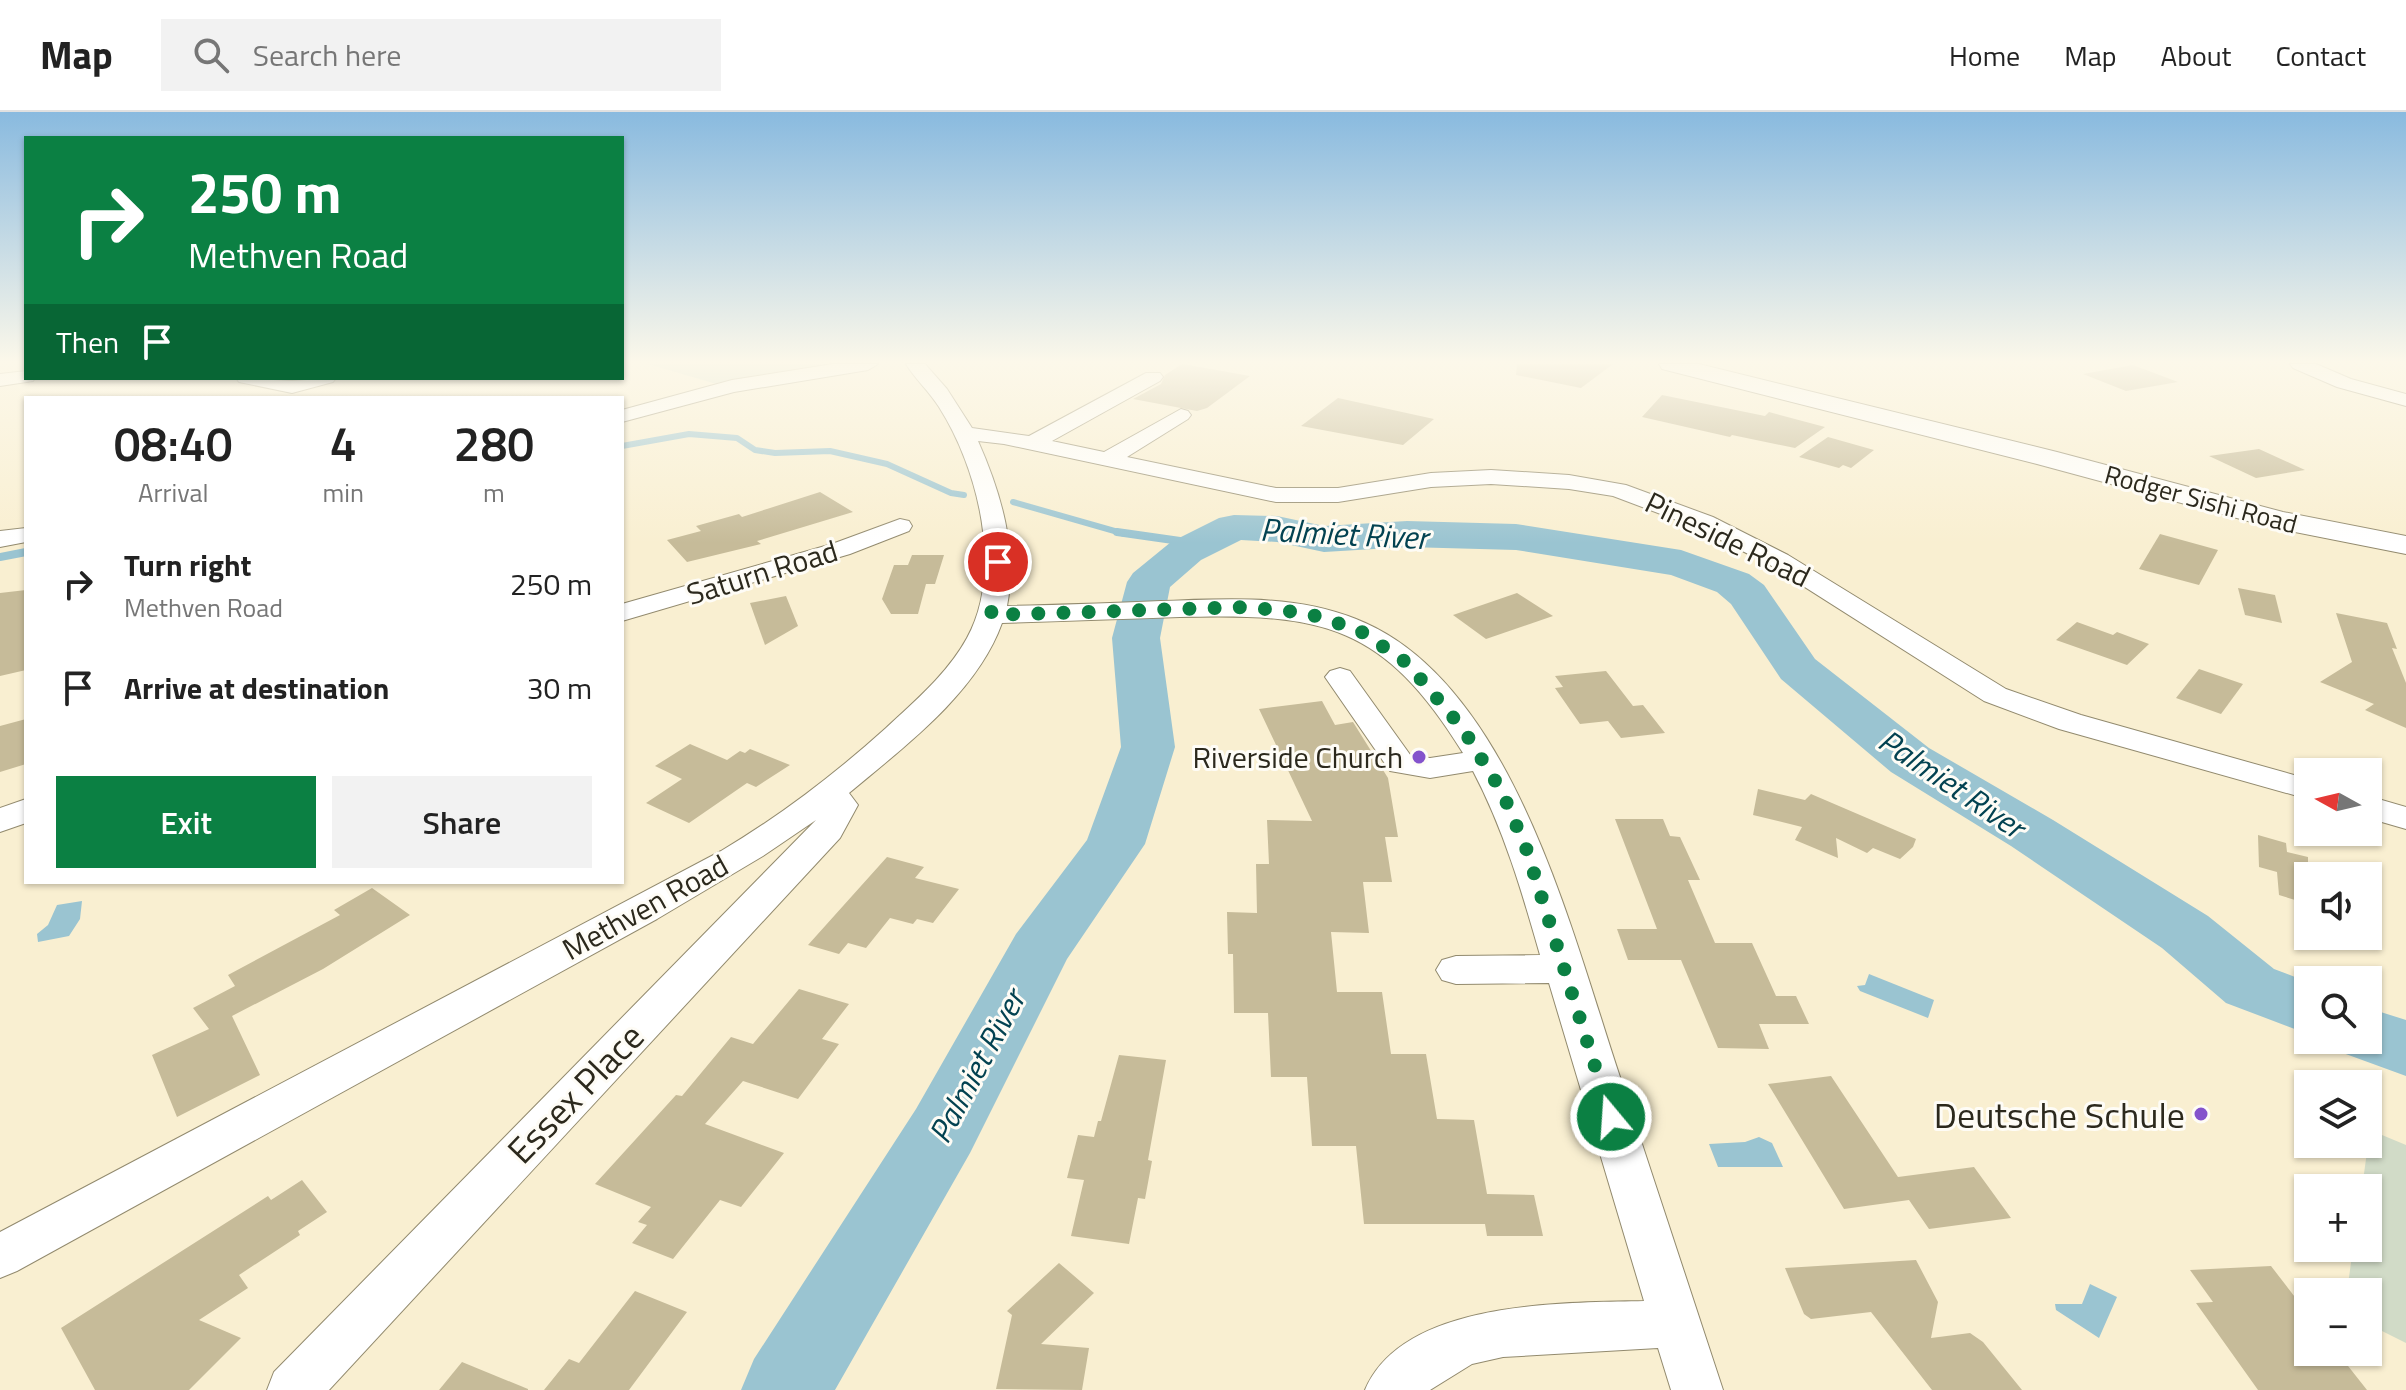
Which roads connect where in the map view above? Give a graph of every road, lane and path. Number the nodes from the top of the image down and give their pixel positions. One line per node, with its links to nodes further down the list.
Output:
1 (960, 424): 5 (street, Methven Road)
2 (1067, 424): 6 (street)
3 (1167, 424): 7 (street)
4 (1910, 424): 11 (main road, Rodger Sishi Road)
5 (966, 434): 6 (street, Pineside Road); 13 (street, Methven Road)
6 (1032, 443): 7 (street, Pineside Road)
7 (1106, 460): 16 (street, Pineside Road)
8 (900, 526): 12 (street, Saturn Road)
9 (24, 535): 10 (street)
10 (0, 539)
11 (2406, 545)
12 (624, 612)
13 (991, 615): 15 (street); 17 (street, Methven Road)
14 (1340, 677): 15 (street)
15 (1484, 760): 22 (street)
16 (2294, 785)
17 (831, 793): 24 (street, Methven Road); 26 (street, Essex Place)
18 (24, 811): 21 (street)
19 (2382, 811): 20 (street)
20 (2406, 818)
21 (0, 821)
22 (1564, 969): 23 (street); 25 (street)
23 (1456, 970)
24 (0, 1256)
25 (1675, 1324): 27 (street); 28 (street)
26 (293, 1390)
27 (1391, 1390)
28 (1697, 1390)

